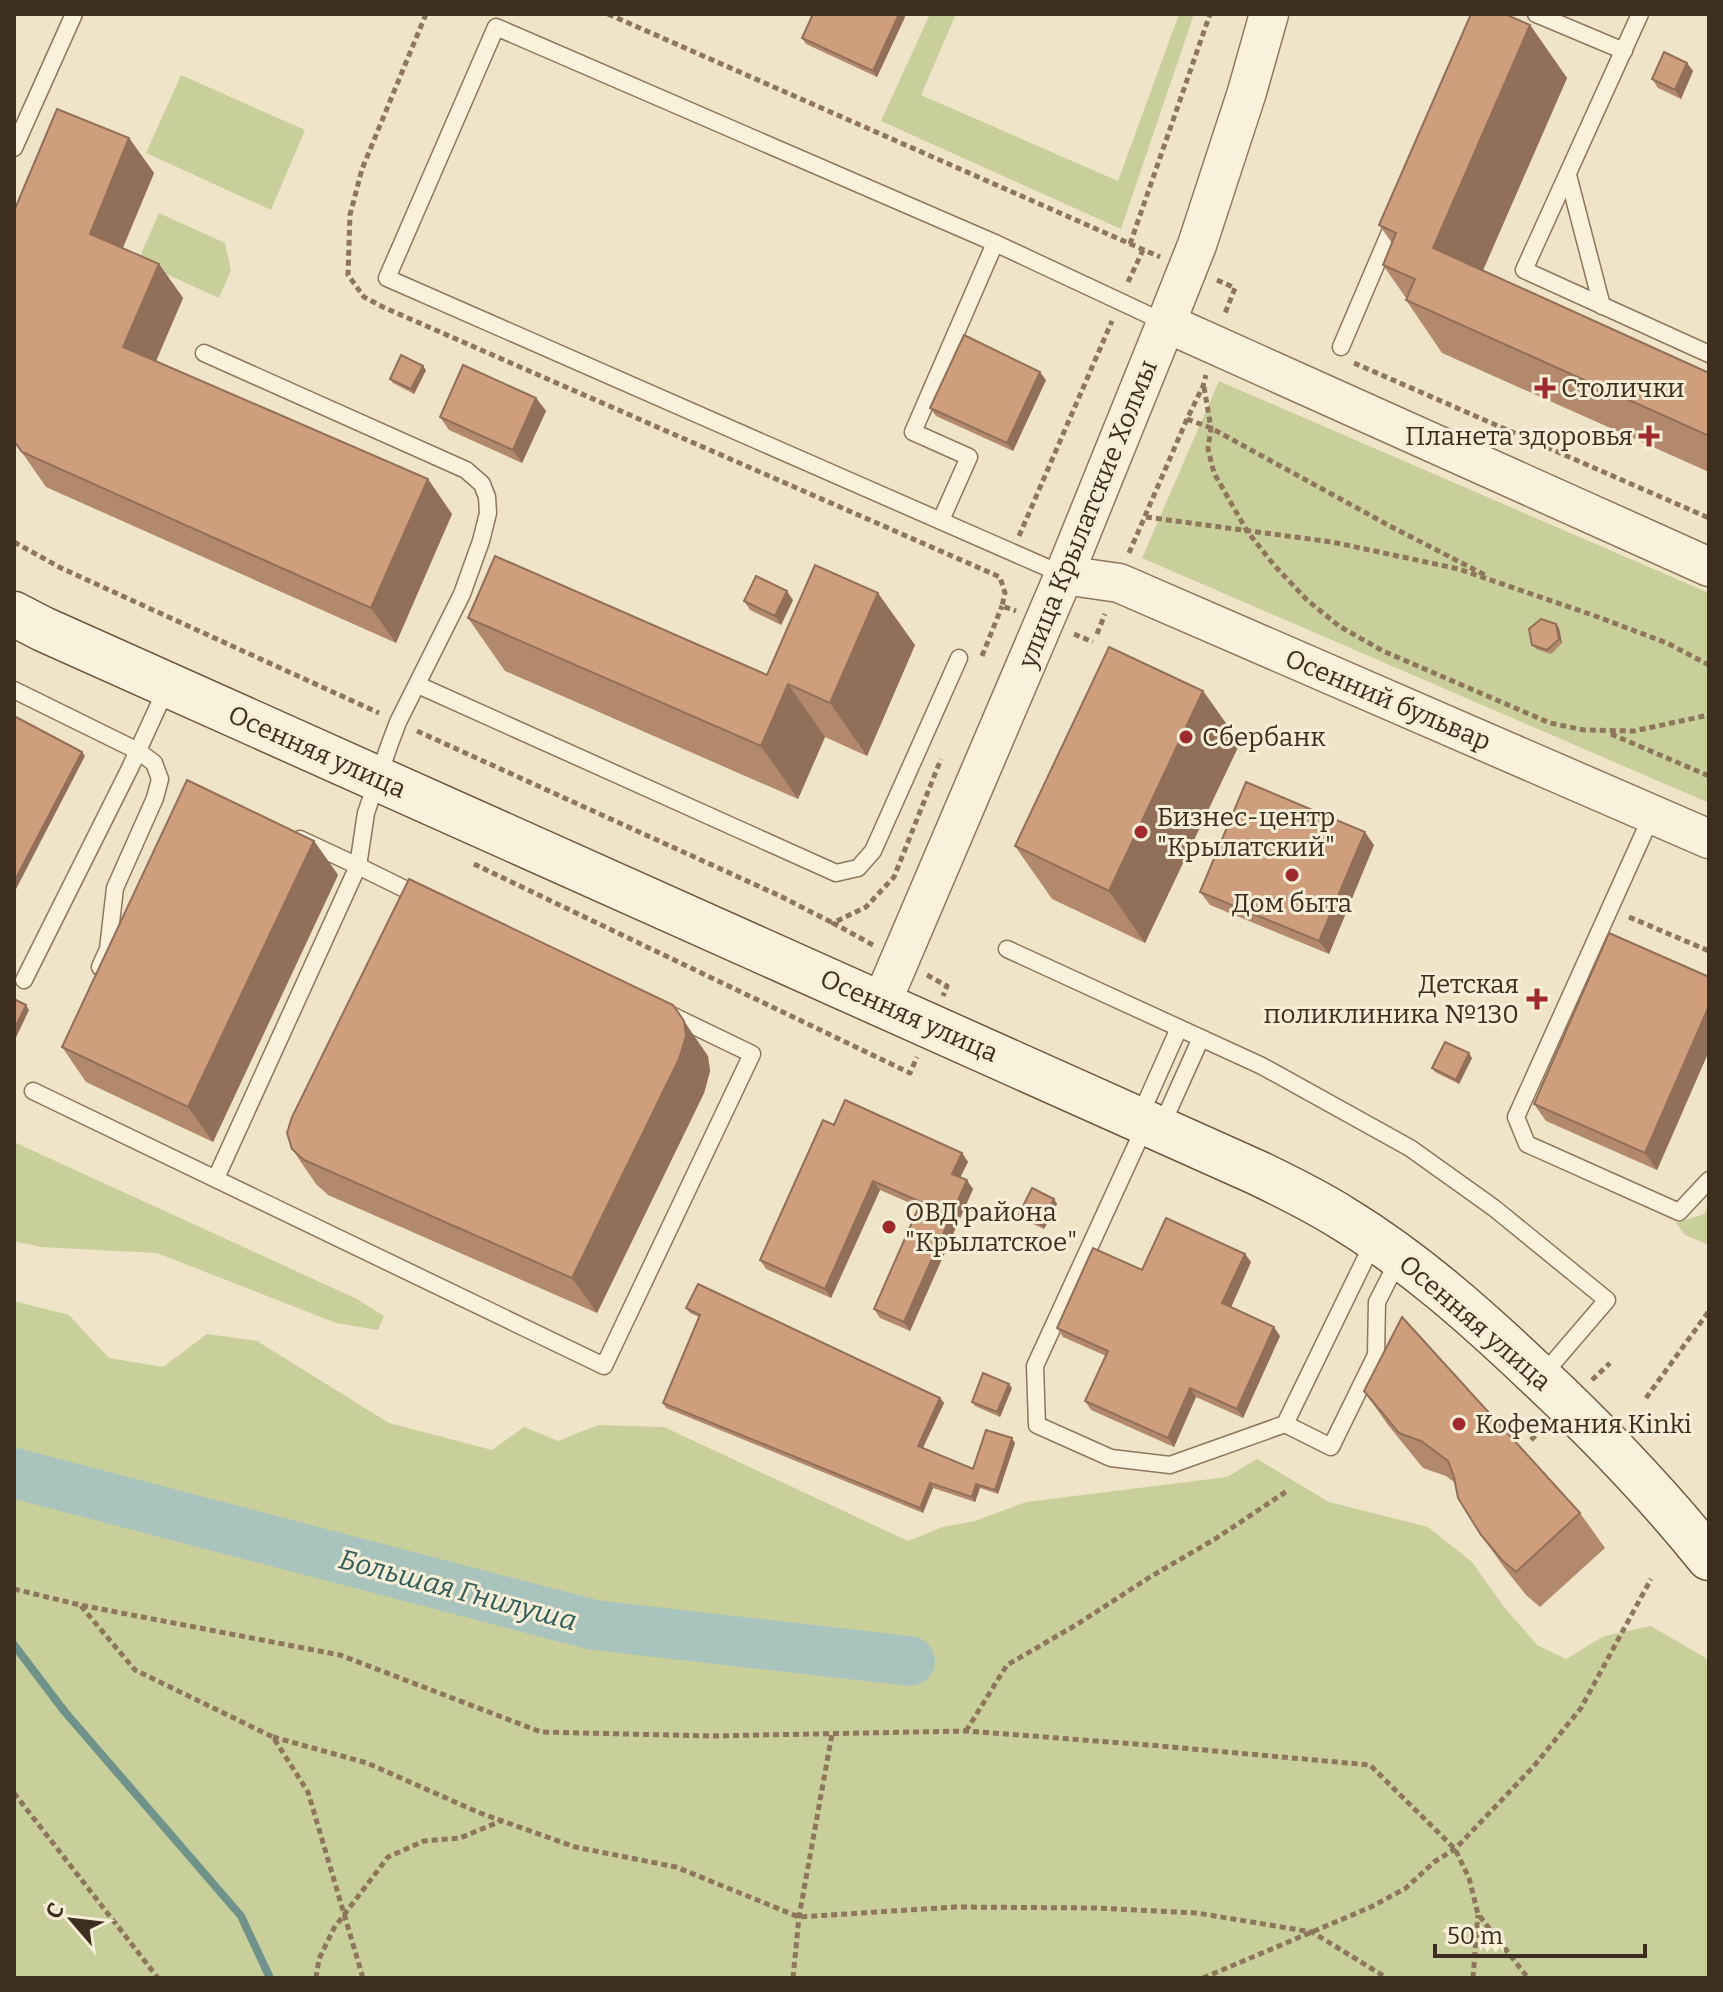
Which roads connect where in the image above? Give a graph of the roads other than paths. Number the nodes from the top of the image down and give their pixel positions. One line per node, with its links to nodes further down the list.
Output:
1 (74, 14): 6 (lane)
2 (1269, 14): 11 (street, улица Крылатские Холмы)
3 (1536, 14): 5 (lane)
4 (1640, 14): 5 (lane)
5 (1624, 51): 7 (lane)
6 (14, 148)
7 (1568, 175): 10 (lane); 10 (lane)
8 (1403, 202): 12 (lane)
9 (995, 243): 11 (lane); 15 (lane); 15 (lane)
10 (1602, 306): 14 (lane)
11 (1166, 323): 16 (street); 17 (street, улица Крылатские Холмы)
12 (1341, 347)
13 (204, 353): 21 (lane)
14 (1709, 354)
15 (941, 520): 17 (lane)
16 (1709, 567)
17 (1064, 575): 25 (street, Осенний бульвар); 33 (street, улица Крылатские Холмы)
18 (14, 614): 20 (main road, Осенняя улица)
19 (959, 658): 21 (lane)
20 (168, 685): 23 (lane); 24 (main road, Осенняя улица)
21 (418, 685): 24 (lane)
22 (14, 690): 23 (lane)
23 (138, 751): 31 (lane); 32 (lane)
24 (377, 779): 28 (lane); 33 (main road, Осенняя улица)
25 (1652, 815): 27 (street, Осенний бульвар); 40 (lane)
26 (288, 833): 28 (lane)
27 (1709, 839)
28 (358, 866): 29 (lane); 39 (lane)
29 (444, 908)
30 (1007, 949): 35 (lane)
31 (96, 977)
32 (24, 980)
33 (881, 1004): 38 (main road, Осенняя улица)
34 (654, 1007): 39 (lane)
35 (1179, 1028): 36 (lane); 38 (lane)
36 (1201, 1038): 38 (lane); 42 (lane)
37 (33, 1091): 39 (lane)
38 (1148, 1124): 41 (main road, Осенняя улица); 43 (lane)
39 (216, 1178)
40 (1709, 1180)
41 (1387, 1249): 42 (main road, Осенняя улица); 43 (lane); 43 (lane)
42 (1540, 1378): 44 (main road, Осенняя улица)
43 (1285, 1424)
44 (1709, 1558)

